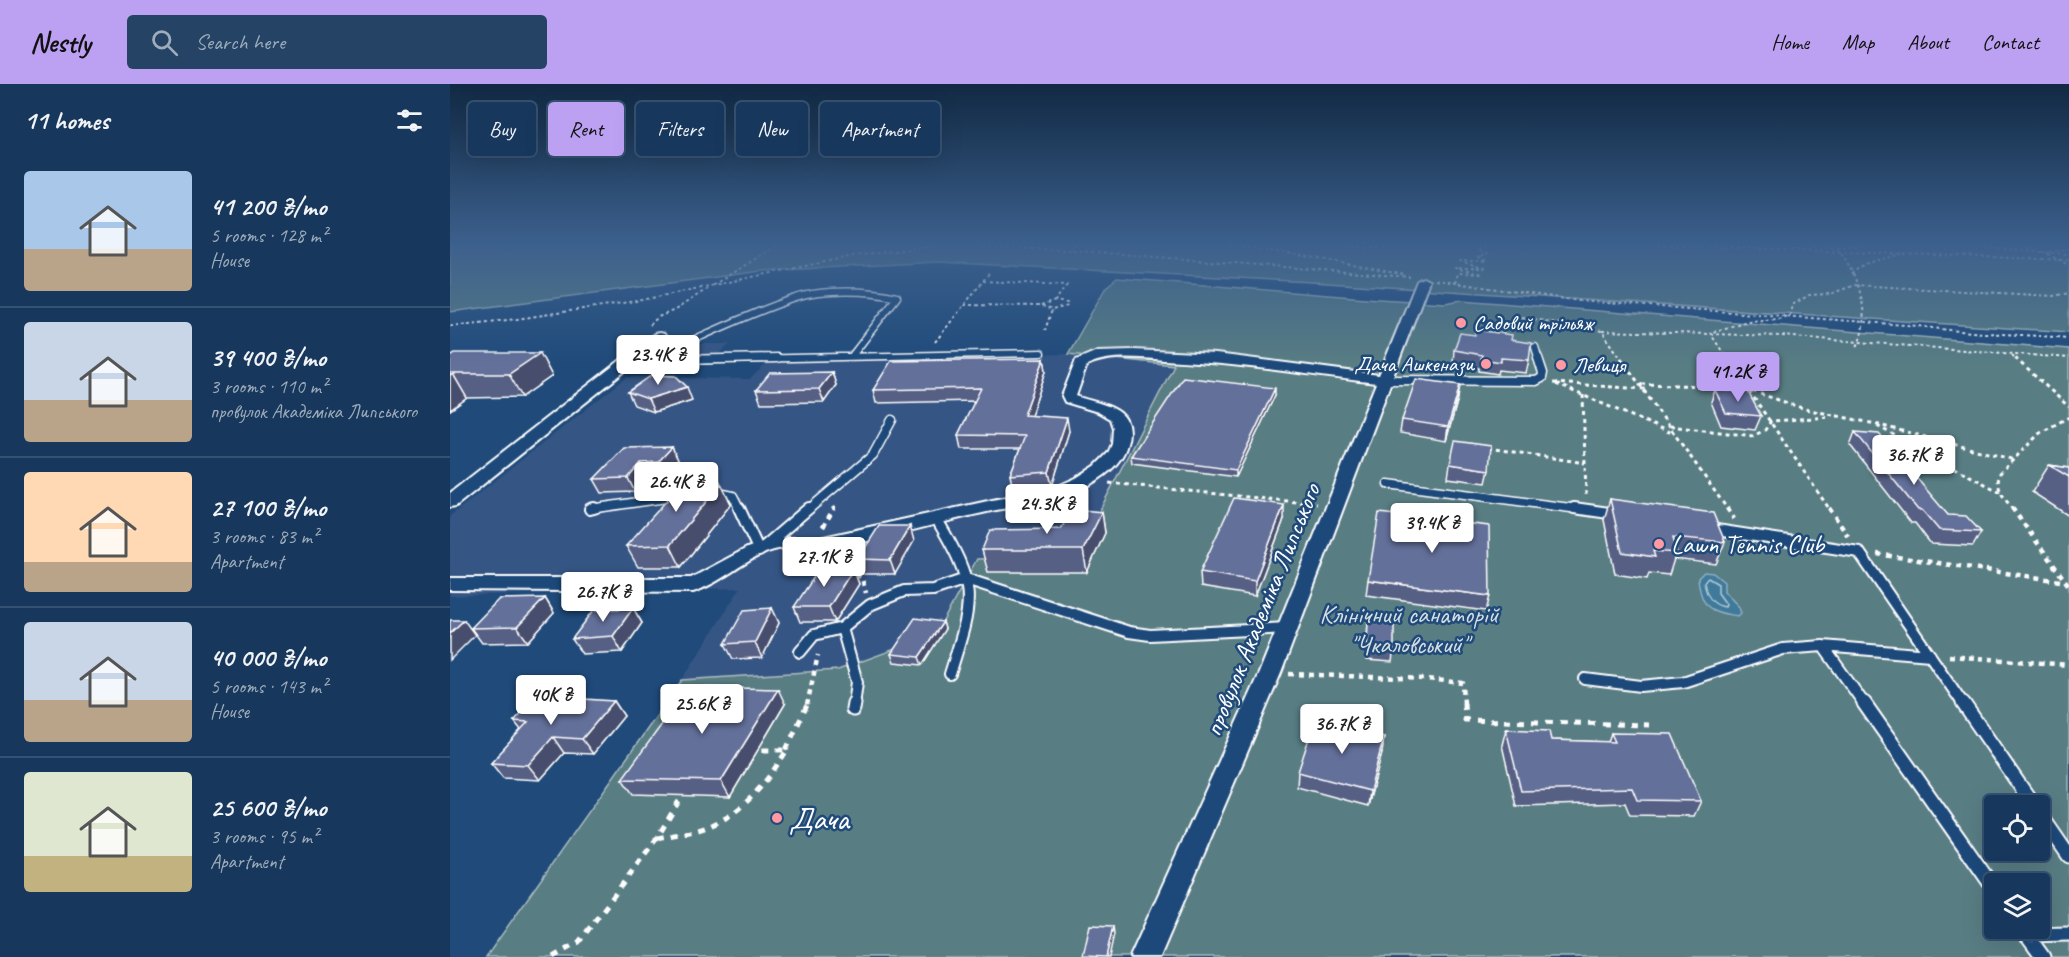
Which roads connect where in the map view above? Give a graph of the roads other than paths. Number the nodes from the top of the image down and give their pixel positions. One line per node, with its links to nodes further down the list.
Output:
1 (1418, 284): 8 (street, провулок Академіка Липського)
2 (659, 337): 6 (street)
3 (1535, 347): 8 (lane)
4 (1041, 353): 5 (lane)
5 (851, 357): 7 (lane); 7 (lane)
6 (628, 361): 7 (lane); 13 (street)
7 (645, 361)
8 (1385, 380): 16 (street); 22 (street, провулок Академіка Липського)
9 (892, 420): 18 (lane)
10 (1388, 484): 15 (lane)
11 (707, 492): 18 (lane)
12 (695, 493): 14 (lane)
13 (450, 502)
14 (590, 509)
15 (1632, 516)
16 (936, 518): 18 (street); 19 (lane)
17 (1700, 527): 25 (lane)
18 (759, 551): 20 (street)
19 (966, 579): 21 (lane); 22 (lane); 26 (lane)
20 (450, 584)
21 (843, 628): 24 (lane); 28 (lane)
22 (1288, 628): 36 (street, провулок Академіка Липського)
23 (1823, 646): 25 (lane); 27 (lane); 32 (lane)
24 (800, 652)
25 (1930, 655): 29 (lane)
26 (950, 674)
27 (1585, 679)
28 (853, 709)
29 (2026, 795)
30 (2050, 828): 31 (lane)
31 (2069, 856)
32 (1984, 874)
33 (2050, 933): 34 (lane)
34 (2069, 934)
35 (2029, 939): 37 (lane)
36 (1145, 957)
37 (2043, 957)

